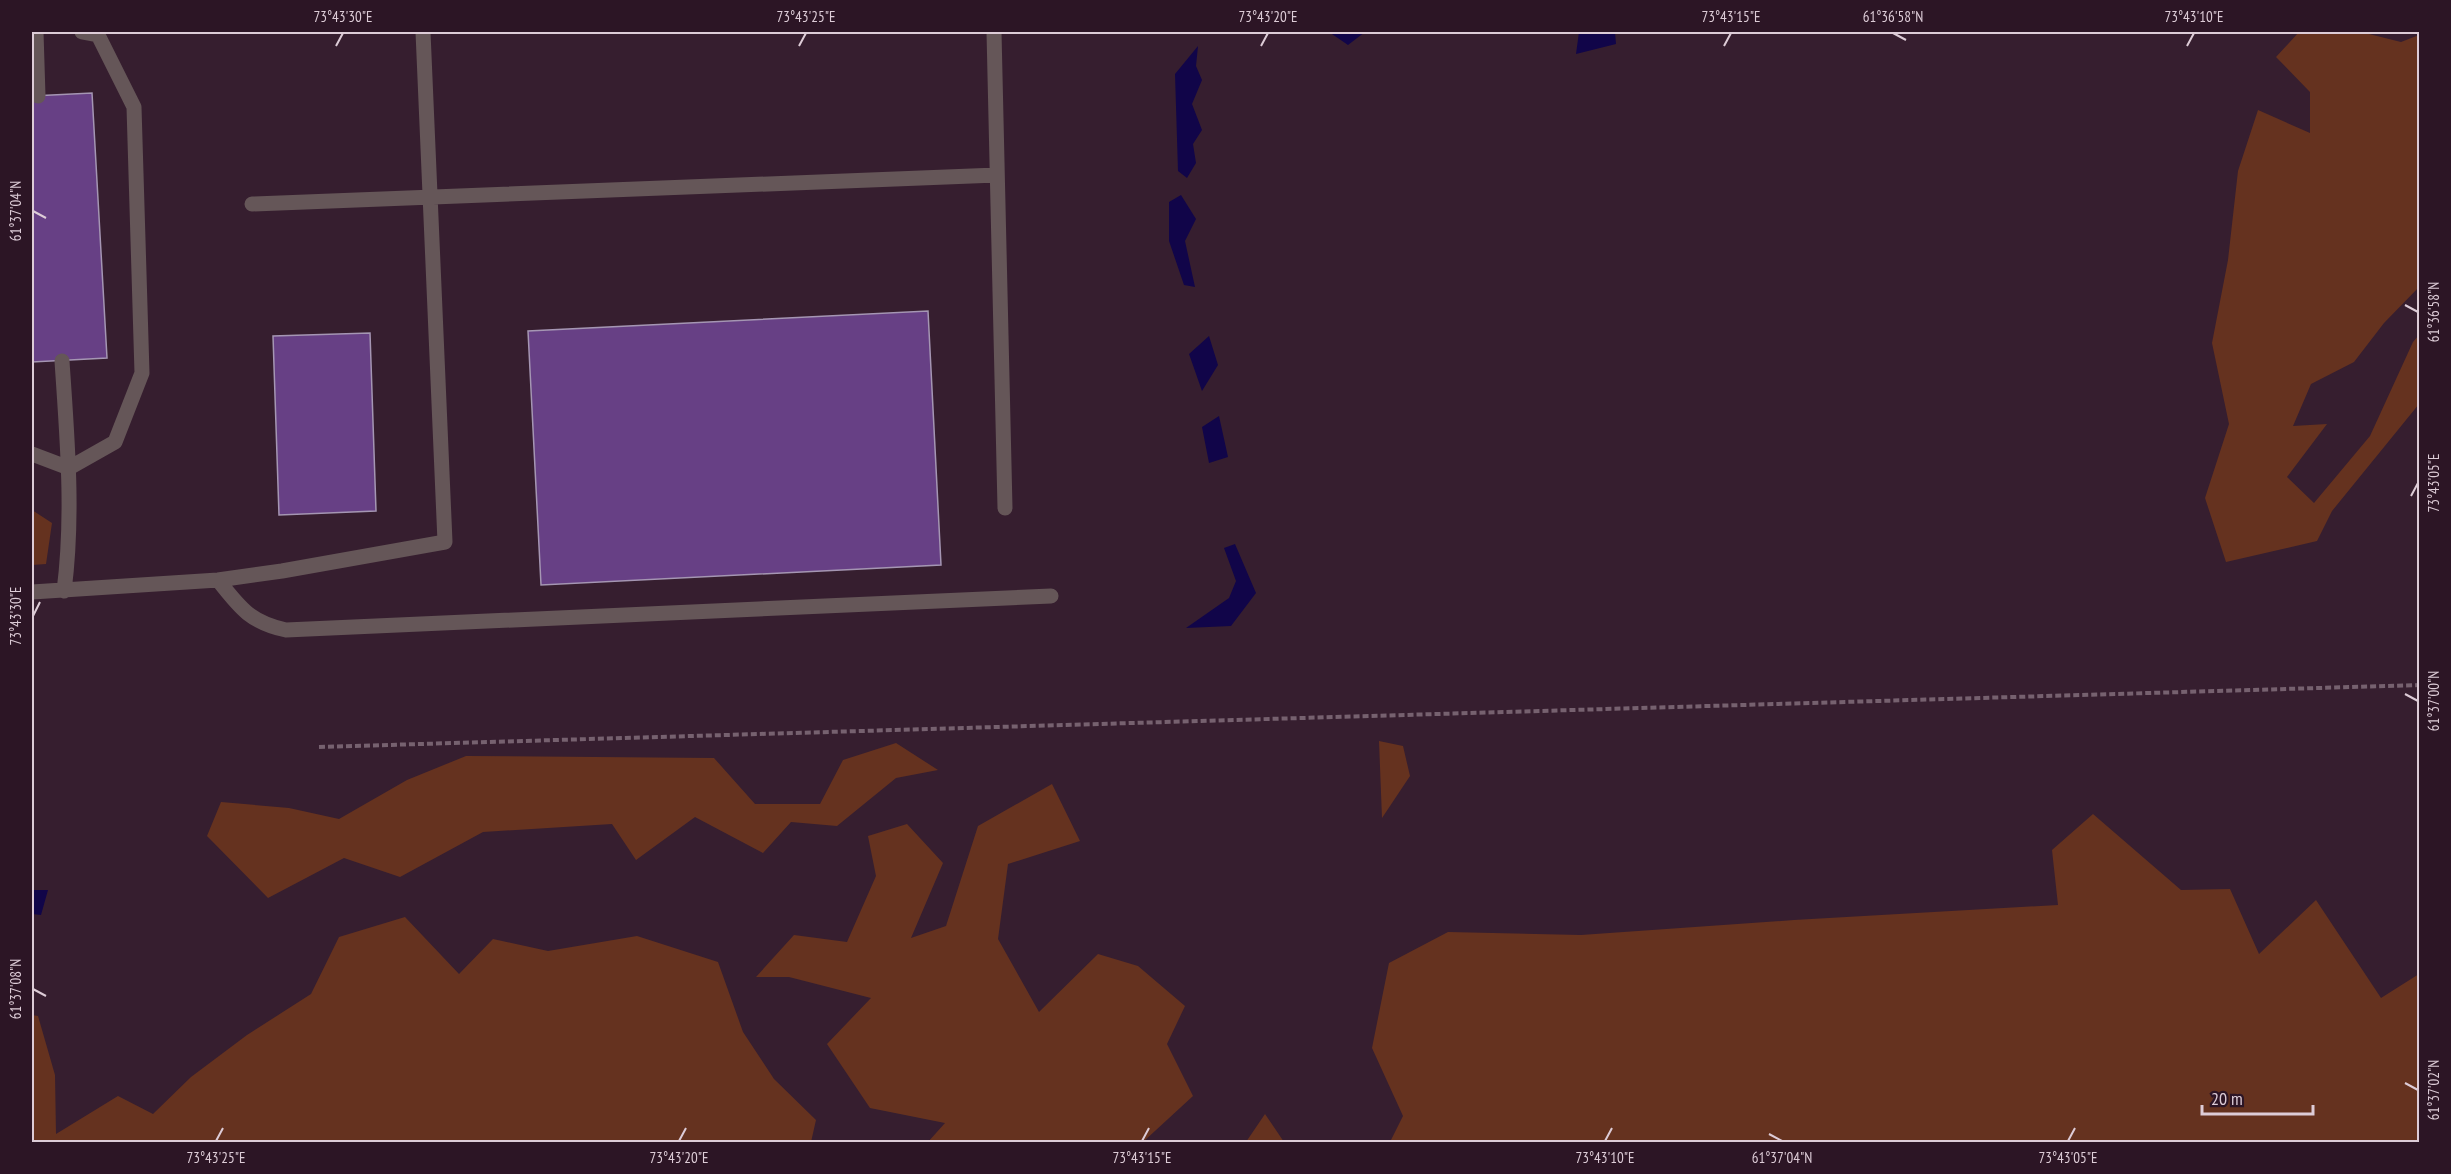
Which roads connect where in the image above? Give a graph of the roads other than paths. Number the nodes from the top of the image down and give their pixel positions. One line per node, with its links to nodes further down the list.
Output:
1 (36, 32): 5 (lane)
2 (82, 32): 11 (lane)
3 (423, 32): 7 (lane)
4 (994, 32): 6 (lane)
5 (38, 96)
6 (997, 175): 7 (lane); 12 (lane)
7 (430, 197): 8 (lane); 13 (lane)
8 (252, 204)
9 (62, 361): 11 (lane)
10 (32, 454): 11 (lane)
11 (69, 468): 14 (lane)
12 (1005, 508)
13 (218, 580): 14 (lane); 16 (lane)
14 (64, 591): 15 (lane)
15 (32, 592)
16 (1051, 596)

